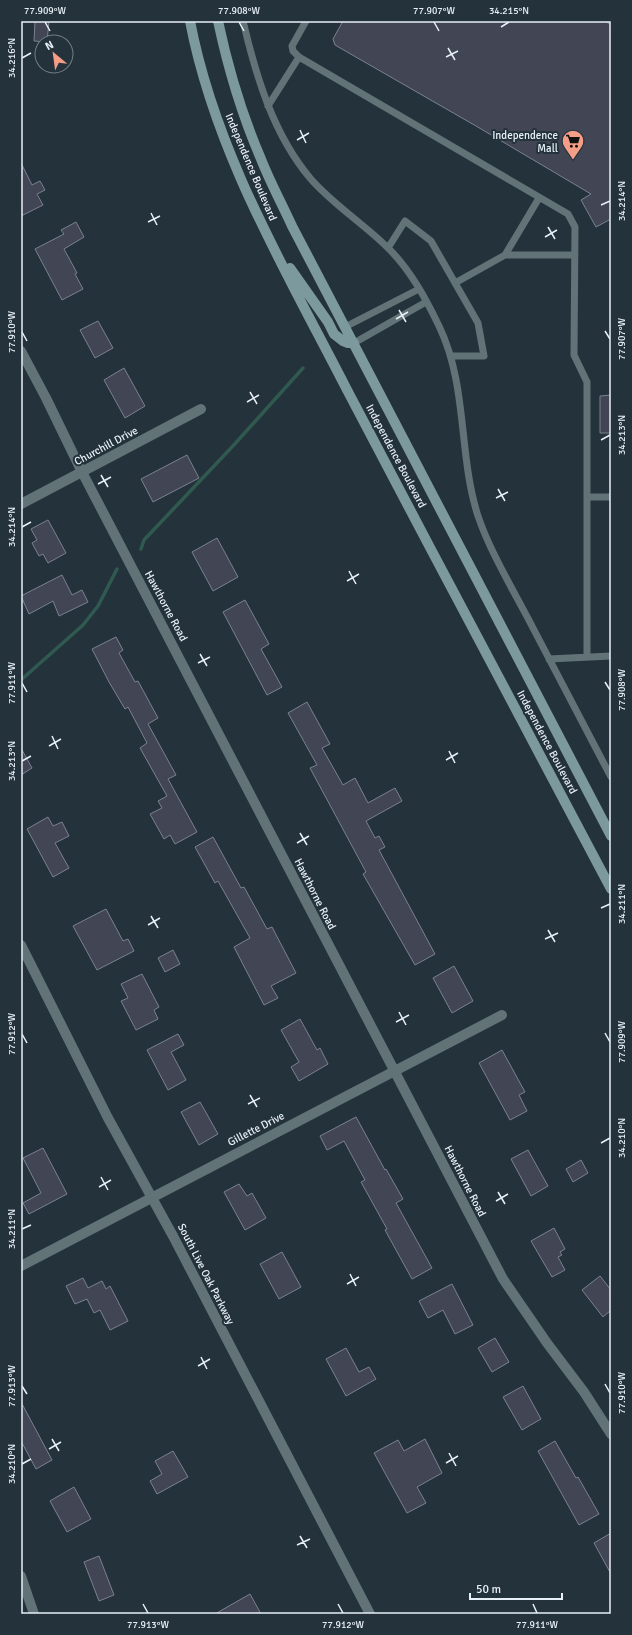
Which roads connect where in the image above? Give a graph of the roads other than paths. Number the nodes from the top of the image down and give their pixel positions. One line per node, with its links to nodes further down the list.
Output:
1 (190, 21): 8 (main road, Independence Boulevard)
2 (218, 21): 15 (main road, Independence Boulevard)
3 (243, 21): 6 (lane)
4 (306, 21): 5 (lane)
5 (299, 57): 6 (lane); 7 (lane)
6 (268, 106): 9 (lane)
7 (539, 198): 10 (lane); 11 (lane)
8 (267, 235): 16 (main road); 29 (main road, Independence Boulevard)
9 (388, 248): 12 (lane); 13 (lane)
10 (505, 254): 11 (lane); 12 (lane)
11 (575, 255): 21 (lane)
12 (455, 284): 18 (lane)
13 (419, 289): 14 (lane); 15 (lane)
14 (426, 302): 16 (lane); 18 (lane)
15 (345, 328): 16 (main road, Independence Boulevard)
16 (354, 343): 28 (main road, Independence Boulevard)
17 (21, 351): 20 (street, Hawthorne Road)
18 (451, 356): 26 (lane)
19 (202, 409): 20 (street, Churchill Drive)
20 (82, 472): 23 (street, Churchill Drive); 32 (street, Hawthorne Road)
21 (588, 497): 22 (lane); 25 (lane)
22 (611, 497)
23 (21, 504)
24 (611, 656): 25 (lane)
25 (587, 657): 26 (lane)
26 (549, 659): 27 (lane)
27 (611, 777)
28 (611, 836)
29 (611, 889)
30 (21, 945): 33 (street, South Live Oak Parkway)
31 (502, 1015): 32 (street, Gillette Drive)
32 (395, 1071): 33 (street, Gillette Drive); 35 (street, Hawthorne Road)
33 (152, 1197): 34 (street, Gillette Drive); 38 (street, South Live Oak Parkway)
34 (21, 1266)
35 (611, 1434)
36 (21, 1576): 37 (street)
37 (34, 1614)
38 (370, 1614)

